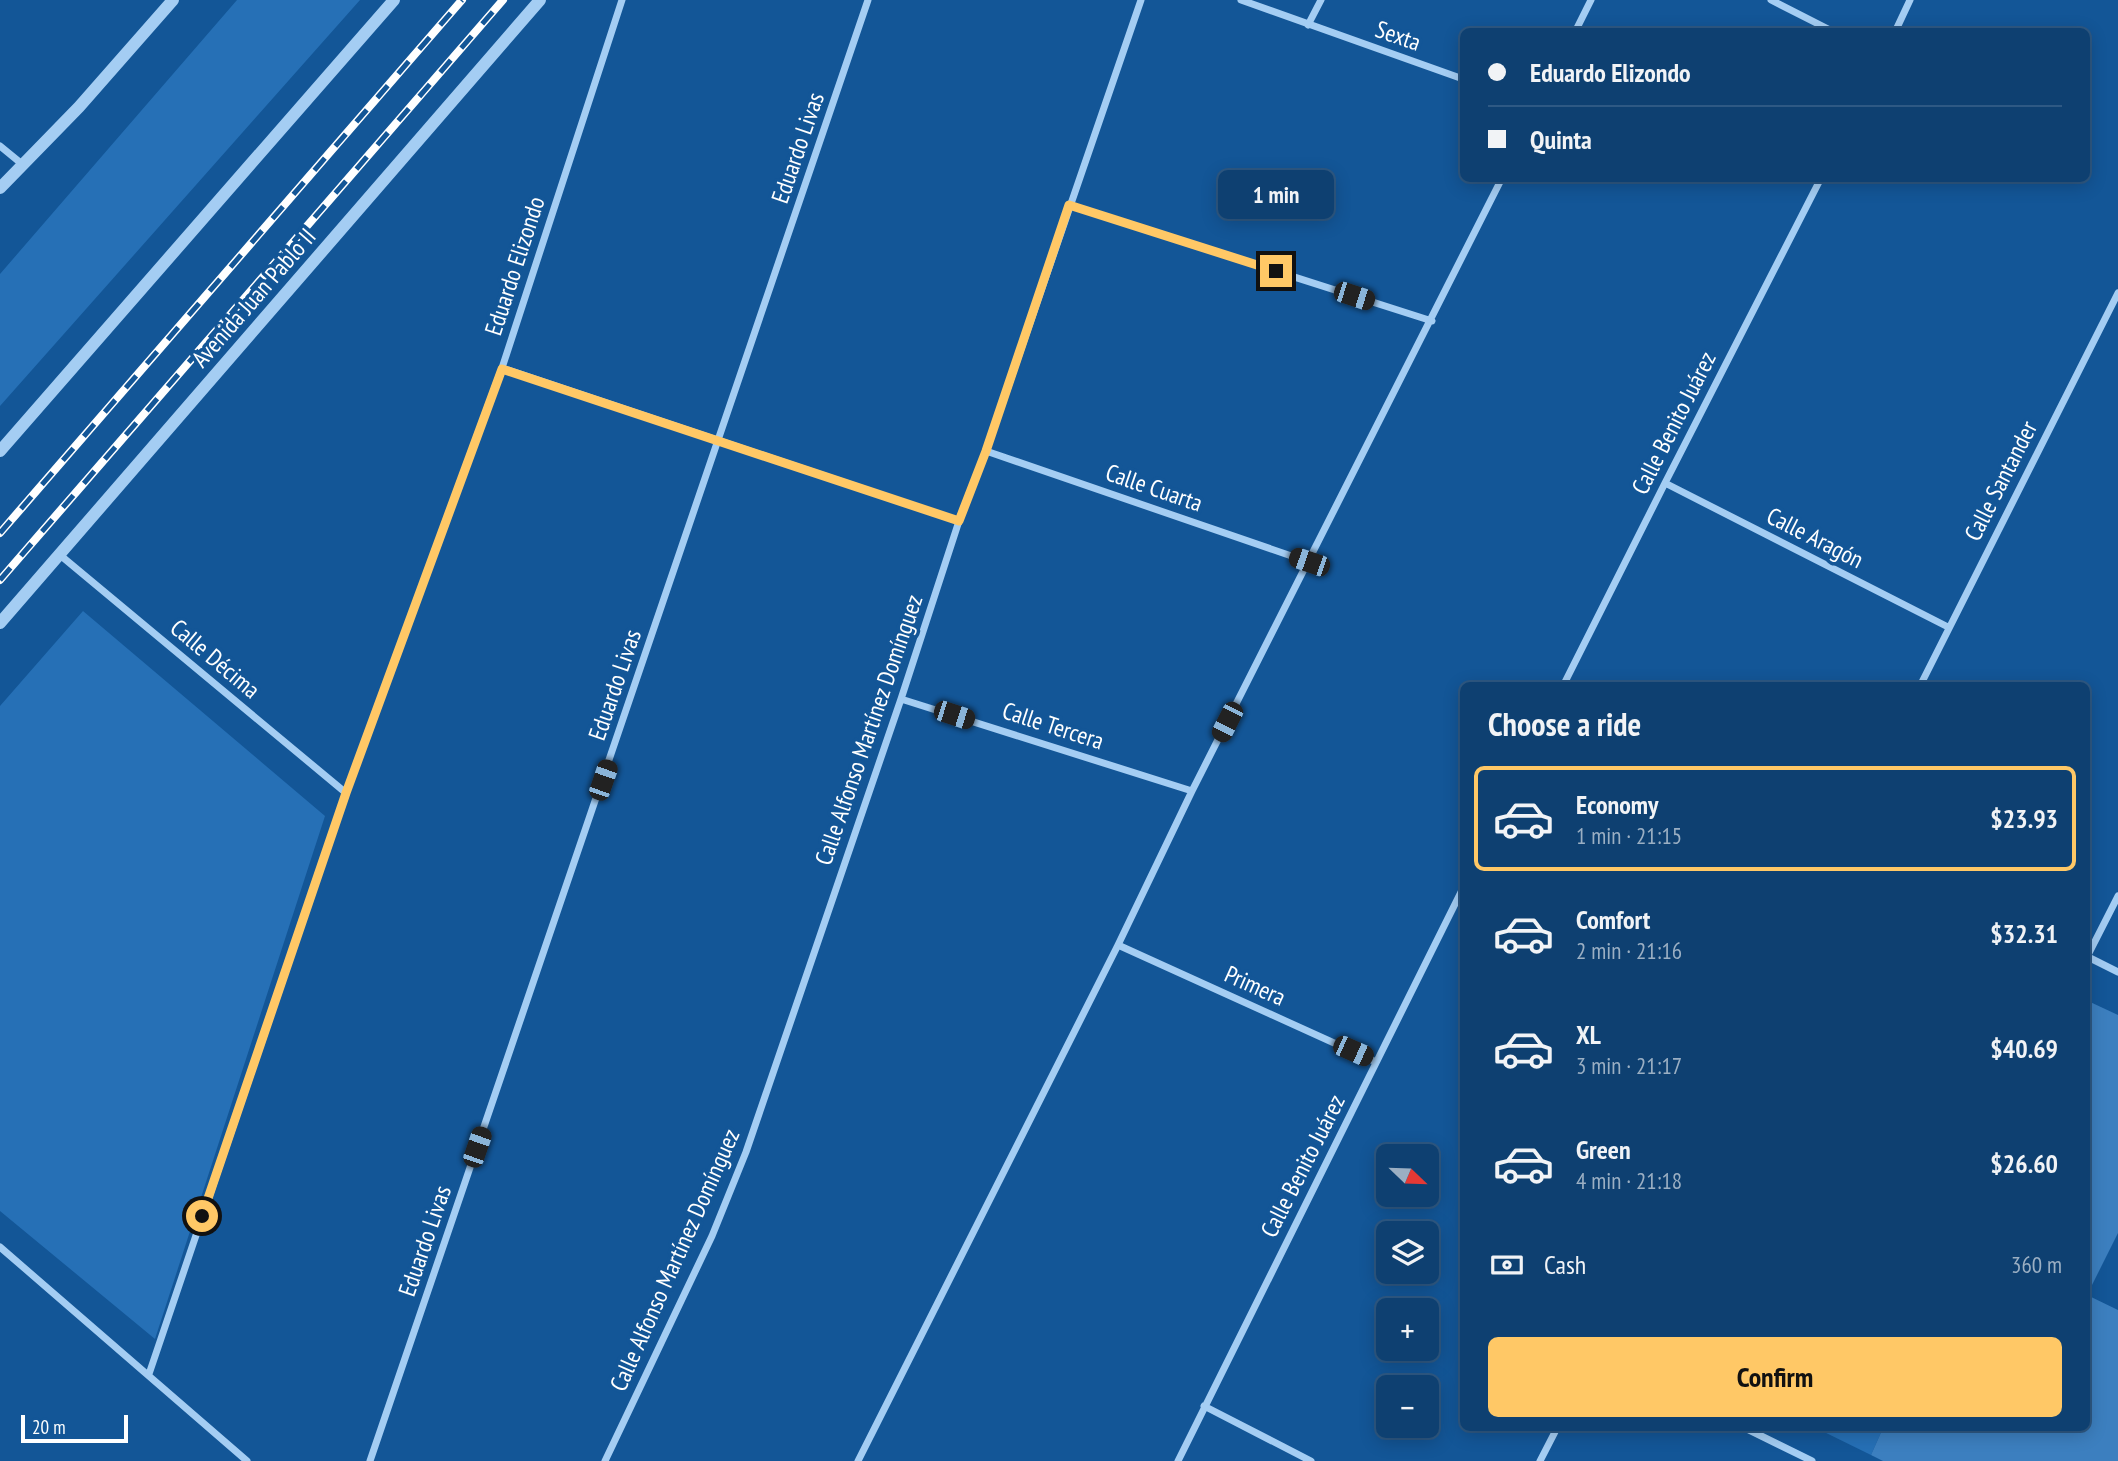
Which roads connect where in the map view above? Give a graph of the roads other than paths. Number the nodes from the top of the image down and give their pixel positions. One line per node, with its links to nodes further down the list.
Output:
1 (173, 0): 18 (street)
2 (394, 0): 27 (street)
3 (540, 0): 31 (street, Avenida Juan Pablo II)
4 (622, 0): 25 (street, Eduardo Elizondo)
5 (869, 0): 26 (street, Eduardo Livas)
6 (1141, 0): 22 (street, Calle Alfonso Martínez Domínguez)
7 (1241, 0): 12 (street, Sexta)
8 (1321, 0): 12 (street)
9 (1591, 0): 13 (street)
10 (1771, 0): 14 (street)
11 (1910, 0): 15 (street)
12 (1308, 25): 16 (street, Sexta)
13 (1577, 28)
14 (1826, 28)
15 (1897, 28)
16 (1460, 78)
17 (0, 146): 18 (street)
18 (22, 164): 21 (street)
19 (1500, 182): 24 (street)
20 (1819, 182): 29 (street, Calle Benito Juárez)
21 (0, 188)
22 (1069, 205): 24 (street); 28 (street, Calle Alfonso Martínez Domínguez)
23 (2118, 293): 34 (street, Calle Santander)
24 (1432, 321): 32 (street)
25 (502, 369): 26 (street); 39 (street, Eduardo Elizondo)
26 (719, 439): 30 (street); 53 (street, Eduardo Livas)
27 (0, 451)
28 (986, 451): 30 (street, Calle Alfonso Martínez Domínguez); 32 (street, Calle Cuarta)
29 (1665, 482): 34 (street, Calle Aragón); 35 (street, Calle Benito Juárez)
30 (959, 521): 37 (street, Calle Alfonso Martínez Domínguez)
31 (60, 555): 33 (street, Avenida Juan Pablo II); 39 (street, Calle Décima)
32 (1309, 562): 38 (street)
33 (0, 623)
34 (1948, 627): 36 (street, Calle Santander)
35 (1565, 682)
36 (1922, 682)
37 (901, 699): 38 (street, Calle Tercera); 54 (street, Calle Alfonso Martínez Domínguez)
38 (1192, 791): 42 (street)
39 (346, 793): 48 (street, Eduardo Elizondo)
40 (1460, 894): 46 (street, Calle Benito Juárez)
41 (2118, 896): 43 (street)
42 (1118, 946): 46 (street, Primera); 55 (street)
43 (2090, 950)
44 (2090, 958): 45 (street)
45 (2118, 972)
46 (1376, 1062): 49 (street, Calle Benito Juárez)
47 (0, 1247): 48 (street)
48 (149, 1374): 52 (street)
49 (1205, 1406): 56 (street, Calle Benito Juárez); 57 (street)
50 (1555, 1431): 58 (street)
51 (1751, 1431): 59 (street)
52 (247, 1461)
53 (370, 1461)
54 (605, 1461)
55 (858, 1461)
56 (1178, 1461)
57 (1311, 1461)
58 (1540, 1461)
59 (1812, 1461)

